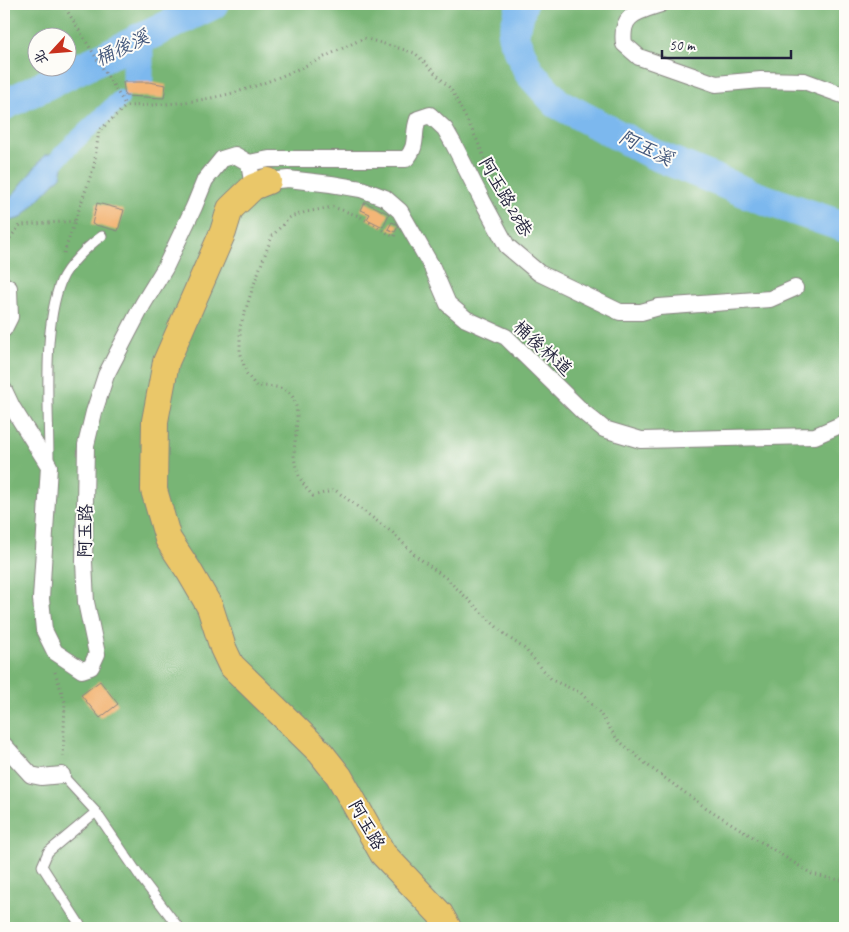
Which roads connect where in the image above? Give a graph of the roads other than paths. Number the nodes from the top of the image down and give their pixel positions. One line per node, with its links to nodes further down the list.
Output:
1 (661, 4): 2 (street)
2 (845, 96)
3 (257, 177): 6 (street, 阿玉路28巷); 9 (street, 桶後林道); 10 (street, 阿玉路); 16 (main road, 阿玉路)
4 (102, 236): 10 (lane)
5 (4, 285): 7 (street)
6 (795, 288)
7 (4, 329)
8 (4, 390): 10 (street)
9 (845, 423)
10 (49, 466)
11 (4, 745): 12 (street)
12 (62, 775): 13 (lane)
13 (96, 812): 14 (lane); 15 (lane)
14 (82, 928)
15 (178, 928)
16 (448, 928)

